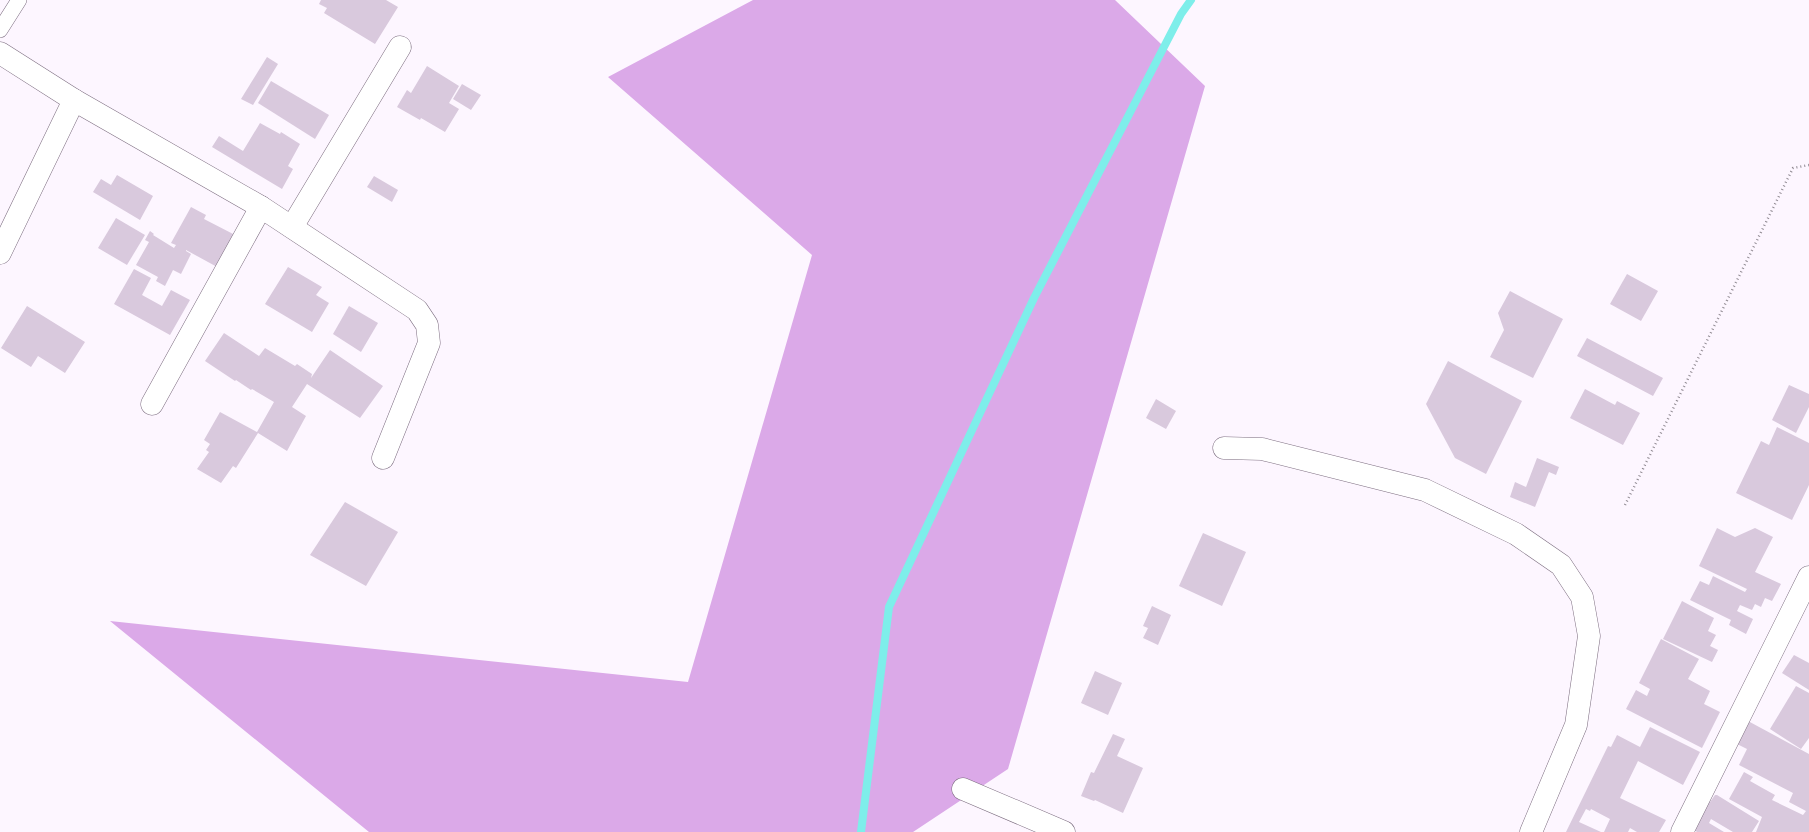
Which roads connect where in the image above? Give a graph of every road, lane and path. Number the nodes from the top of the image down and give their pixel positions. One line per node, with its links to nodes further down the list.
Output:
1 (20, 0): 2 (lane)
2 (0, 30)
3 (400, 47): 8 (street)
4 (0, 53): 5 (street)
5 (74, 100): 7 (street); 9 (street)
6 (1809, 165): 13 (path)
7 (261, 207): 8 (street); 10 (street)
8 (292, 227): 12 (street)
9 (0, 253)
10 (152, 404)
11 (1224, 448): 17 (street)
12 (383, 458)
13 (1626, 505)
14 (1809, 577): 18 (street)
15 (963, 789): 16 (street)
16 (1064, 832)
17 (1531, 832)
18 (1682, 832)

